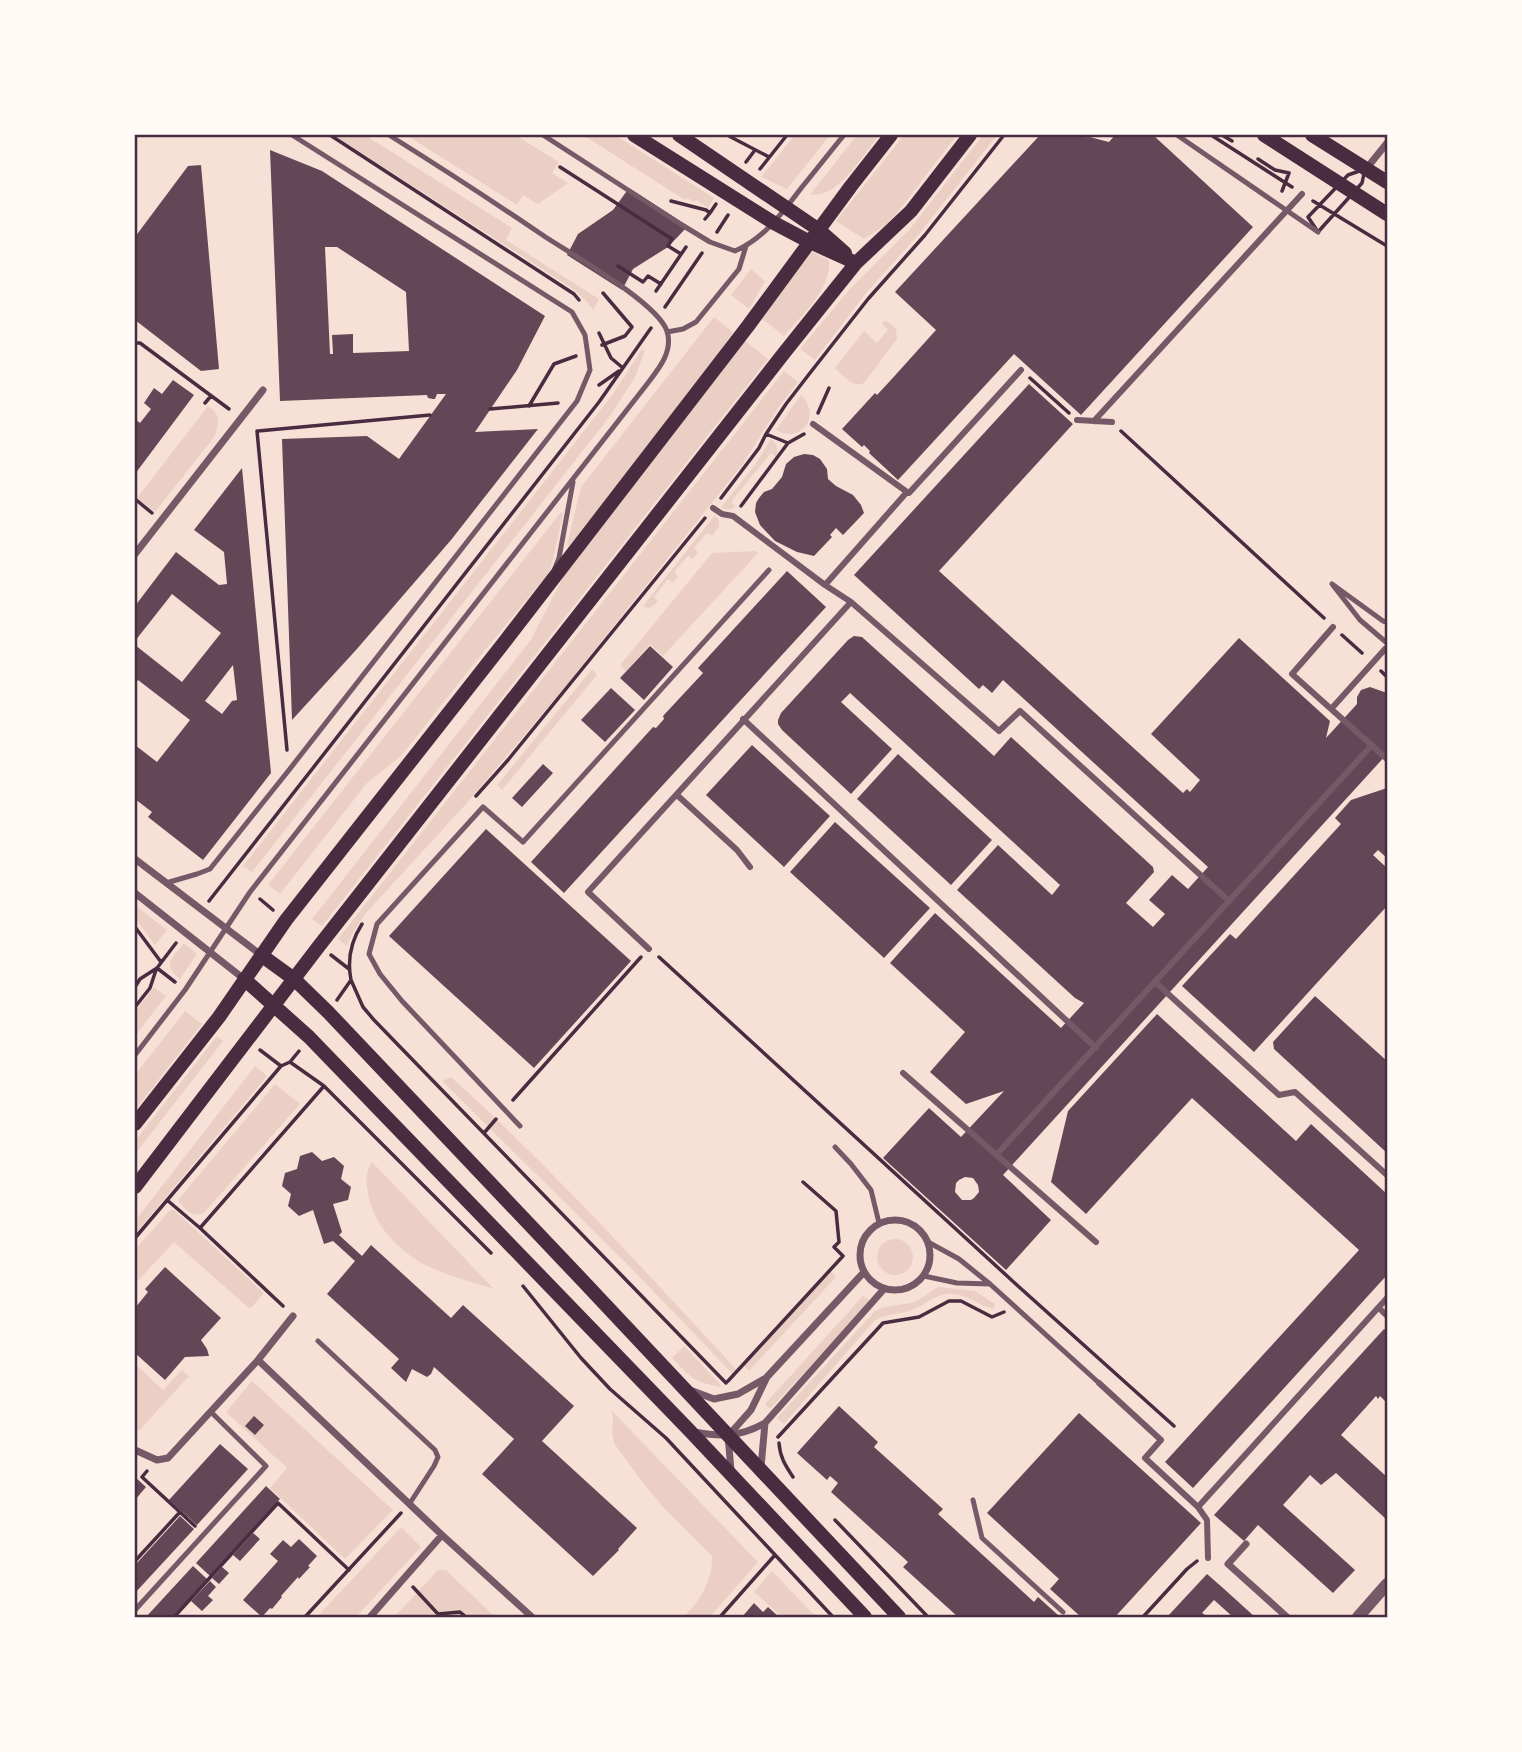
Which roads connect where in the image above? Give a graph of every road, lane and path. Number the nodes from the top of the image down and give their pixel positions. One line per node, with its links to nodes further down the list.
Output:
1 (292, 135): 55 (lane)
2 (388, 135): 52 (lane)
3 (543, 135): 38 (lane)
4 (634, 135): 35 (main road)
5 (679, 135): 30 (main road)
6 (727, 135): 18 (path)
7 (787, 135): 19 (path)
8 (844, 135): 30 (lane)
9 (891, 135): 37 (main road)
10 (970, 135): 43 (main road)
11 (1004, 135): 70 (path)
12 (1177, 135): 31 (lane)
13 (1222, 135): 16 (path)
14 (1264, 135): 33 (main road)
15 (1312, 135): 23 (main road)
16 (1232, 141)
17 (1387, 143): 23 (street)
18 (755, 150): 19 (path); 21 (path)
19 (769, 157): 25 (path)
20 (1258, 159): 24 (path)
21 (743, 166)
22 (560, 167): 41 (path)
23 (1365, 169): 27 (main road)
24 (1289, 173): 26 (path); 28 (path)
25 (756, 175)
26 (1296, 177)
27 (1387, 182)
28 (1282, 191)
29 (1302, 194): 31 (street)
30 (786, 208): 35 (lane); 37 (main road)
31 (1286, 211): 36 (lane); 67 (street)
32 (710, 213): 34 (path)
33 (1387, 214)
34 (705, 219)
35 (774, 223): 37 (main road); 38 (lane)
36 (1318, 232)
37 (814, 236): 43 (main road); 80 (main road)
38 (746, 246): 52 (lane)
39 (686, 247): 41 (path)
40 (702, 253): 45 (path)
41 (681, 254): 46 (path)
42 (610, 260): 46 (path)
43 (856, 263): 112 (main road)
44 (680, 274): 45 (path)
45 (685, 278): 49 (path)
46 (661, 284): 47 (path)
47 (656, 291)
48 (603, 293): 51 (path)
49 (668, 302)
50 (637, 319): 51 (path)
51 (632, 327): 55 (path)
52 (667, 331): 72 (lane)
53 (645, 336): 100 (path)
54 (135, 344): 59 (path)
55 (588, 351): 60 (lane); 62 (path)
56 (1021, 370): 66 (path); 73 (street)
57 (829, 388): 69 (path)
58 (263, 390): 65 (street)
59 (211, 396): 61 (path); 65 (path)
60 (577, 401): 62 (path); 92 (lane)
61 (205, 403)
62 (529, 406): 63 (path)
63 (490, 409)
64 (430, 415): 92 (path)
65 (241, 418): 77 (street)
66 (1077, 420): 67 (street)
67 (1094, 421): 68 (street)
68 (1112, 422): 84 (path)
69 (813, 425): 71 (path); 73 (street)
70 (766, 434): 71 (path); 75 (path)
71 (789, 443): 76 (path)
72 (574, 479): 80 (lane); 102 (lane)
73 (907, 492): 81 (street)
74 (135, 499): 77 (path)
75 (713, 508): 76 (street); 94 (path)
76 (733, 516): 81 (street)
77 (161, 520): 78 (street)
78 (135, 554)
79 (769, 570): 124 (lane)
80 (551, 581): 107 (main road)
81 (825, 585): 82 (street)
82 (851, 602): 89 (street); 99 (street)
83 (1387, 622): 85 (lane)
84 (1333, 627): 86 (path); 88 (street)
85 (1386, 646): 86 (street)
86 (1373, 663): 87 (path); 88 (street)
87 (1387, 677)
88 (1332, 708): 90 (street)
89 (743, 719): 93 (street); 118 (street)
90 (1372, 745): 91 (street); 99 (street)
91 (1387, 759)
92 (289, 770): 97 (lane)
93 (677, 794): 96 (street); 105 (street)
94 (472, 800)
95 (135, 859): 97 (street)
96 (750, 867)
97 (165, 883): 100 (street)
98 (135, 893): 104 (street)
99 (1229, 901): 114 (street)
100 (202, 911): 102 (street)
101 (363, 924): 110 (path)
102 (226, 929): 106 (lane); 107 (street)
103 (136, 930): 108 (path)
104 (185, 932): 106 (street); 108 (path)
105 (649, 948): 124 (path); 159 (path)
106 (211, 953): 111 (street); 119 (lane)
107 (261, 955): 111 (main road); 112 (main road)
108 (161, 962): 109 (path)
109 (157, 968): 115 (path); 117 (path)
110 (349, 969)
111 (244, 979): 116 (main road); 125 (main road)
112 (294, 979): 116 (main road); 155 (main road)
113 (351, 980): 127 (path)
114 (1155, 982): 118 (street); 130 (street)
115 (135, 987)
116 (274, 1006): 132 (main road); 160 (main road)
117 (135, 1007)
118 (1096, 1048): 129 (street)
119 (135, 1055)
120 (290, 1062): 123 (path)
121 (281, 1066): 133 (path)
122 (903, 1073): 129 (street)
123 (324, 1086): 135 (path); 139 (path)
124 (505, 1109): 126 (lane); 127 (path)
125 (135, 1124)
126 (520, 1126)
127 (484, 1133): 153 (path)
128 (835, 1147): 134 (lane)
129 (997, 1154): 138 (street)
130 (1387, 1175)
131 (803, 1182): 153 (path)
132 (135, 1186)
133 (167, 1200): 135 (path); 136 (path)
134 (879, 1223): 137 (street); 140 (street)
135 (200, 1227): 148 (path)
136 (135, 1238)
137 (928, 1242): 141 (street); 143 (lane)
138 (1096, 1242)
139 (490, 1252)
140 (864, 1272): 144 (street); 152 (street)
141 (923, 1276): 143 (lane); 144 (street)
142 (520, 1282): 176 (path)
143 (990, 1284): 146 (lane)
144 (884, 1289): 158 (street)
145 (1387, 1298): 147 (street)
146 (1016, 1307): 154 (lane); 162 (path)
147 (1378, 1308): 149 (street); 170 (street)
148 (293, 1316): 151 (street)
149 (1387, 1316)
150 (318, 1341): 169 (lane)
151 (258, 1360): 157 (street); 169 (street)
152 (766, 1378): 156 (street); 161 (street)
153 (726, 1383): 156 (path)
154 (1098, 1383): 170 (street)
155 (683, 1388): 156 (street); 161 (main road)
156 (737, 1394)
157 (211, 1412): 164 (street); 173 (lane)
158 (765, 1423): 161 (street); 162 (path); 165 (street)
159 (1174, 1426)
160 (690, 1431): 161 (street); 166 (main road)
161 (728, 1436): 165 (main road); 166 (street)
162 (778, 1437): 167 (path)
163 (135, 1450): 164 (street)
164 (157, 1460): 171 (path)
165 (761, 1471): 195 (main road)
166 (733, 1477): 194 (main road)
167 (794, 1478)
168 (973, 1500): 184 (lane)
169 (410, 1503): 174 (street); 179 (path)
170 (1198, 1507): 177 (street)
171 (180, 1512): 173 (path); 178 (path)
172 (830, 1515): 196 (path)
173 (204, 1534): 182 (lane)
174 (442, 1535): 180 (street); 190 (street)
175 (1246, 1544): 198 (street)
176 (775, 1555): 183 (path); 191 (path)
177 (1209, 1558): 197 (path)
178 (135, 1561)
179 (349, 1570): 186 (path); 187 (path)
180 (404, 1578): 185 (path); 188 (street)
181 (1387, 1584): 199 (street)
182 (135, 1610)
183 (828, 1612): 192 (path); 193 (path)
184 (1063, 1612)
185 (438, 1616): 189 (path)
186 (174, 1617)
187 (305, 1617)
188 (370, 1617)
189 (466, 1617)
190 (532, 1617)
191 (720, 1617)
192 (823, 1617)
193 (833, 1617)
194 (865, 1617)
195 (899, 1617)
196 (928, 1617)
197 (1143, 1617)
198 (1287, 1617)
199 (1358, 1617)

